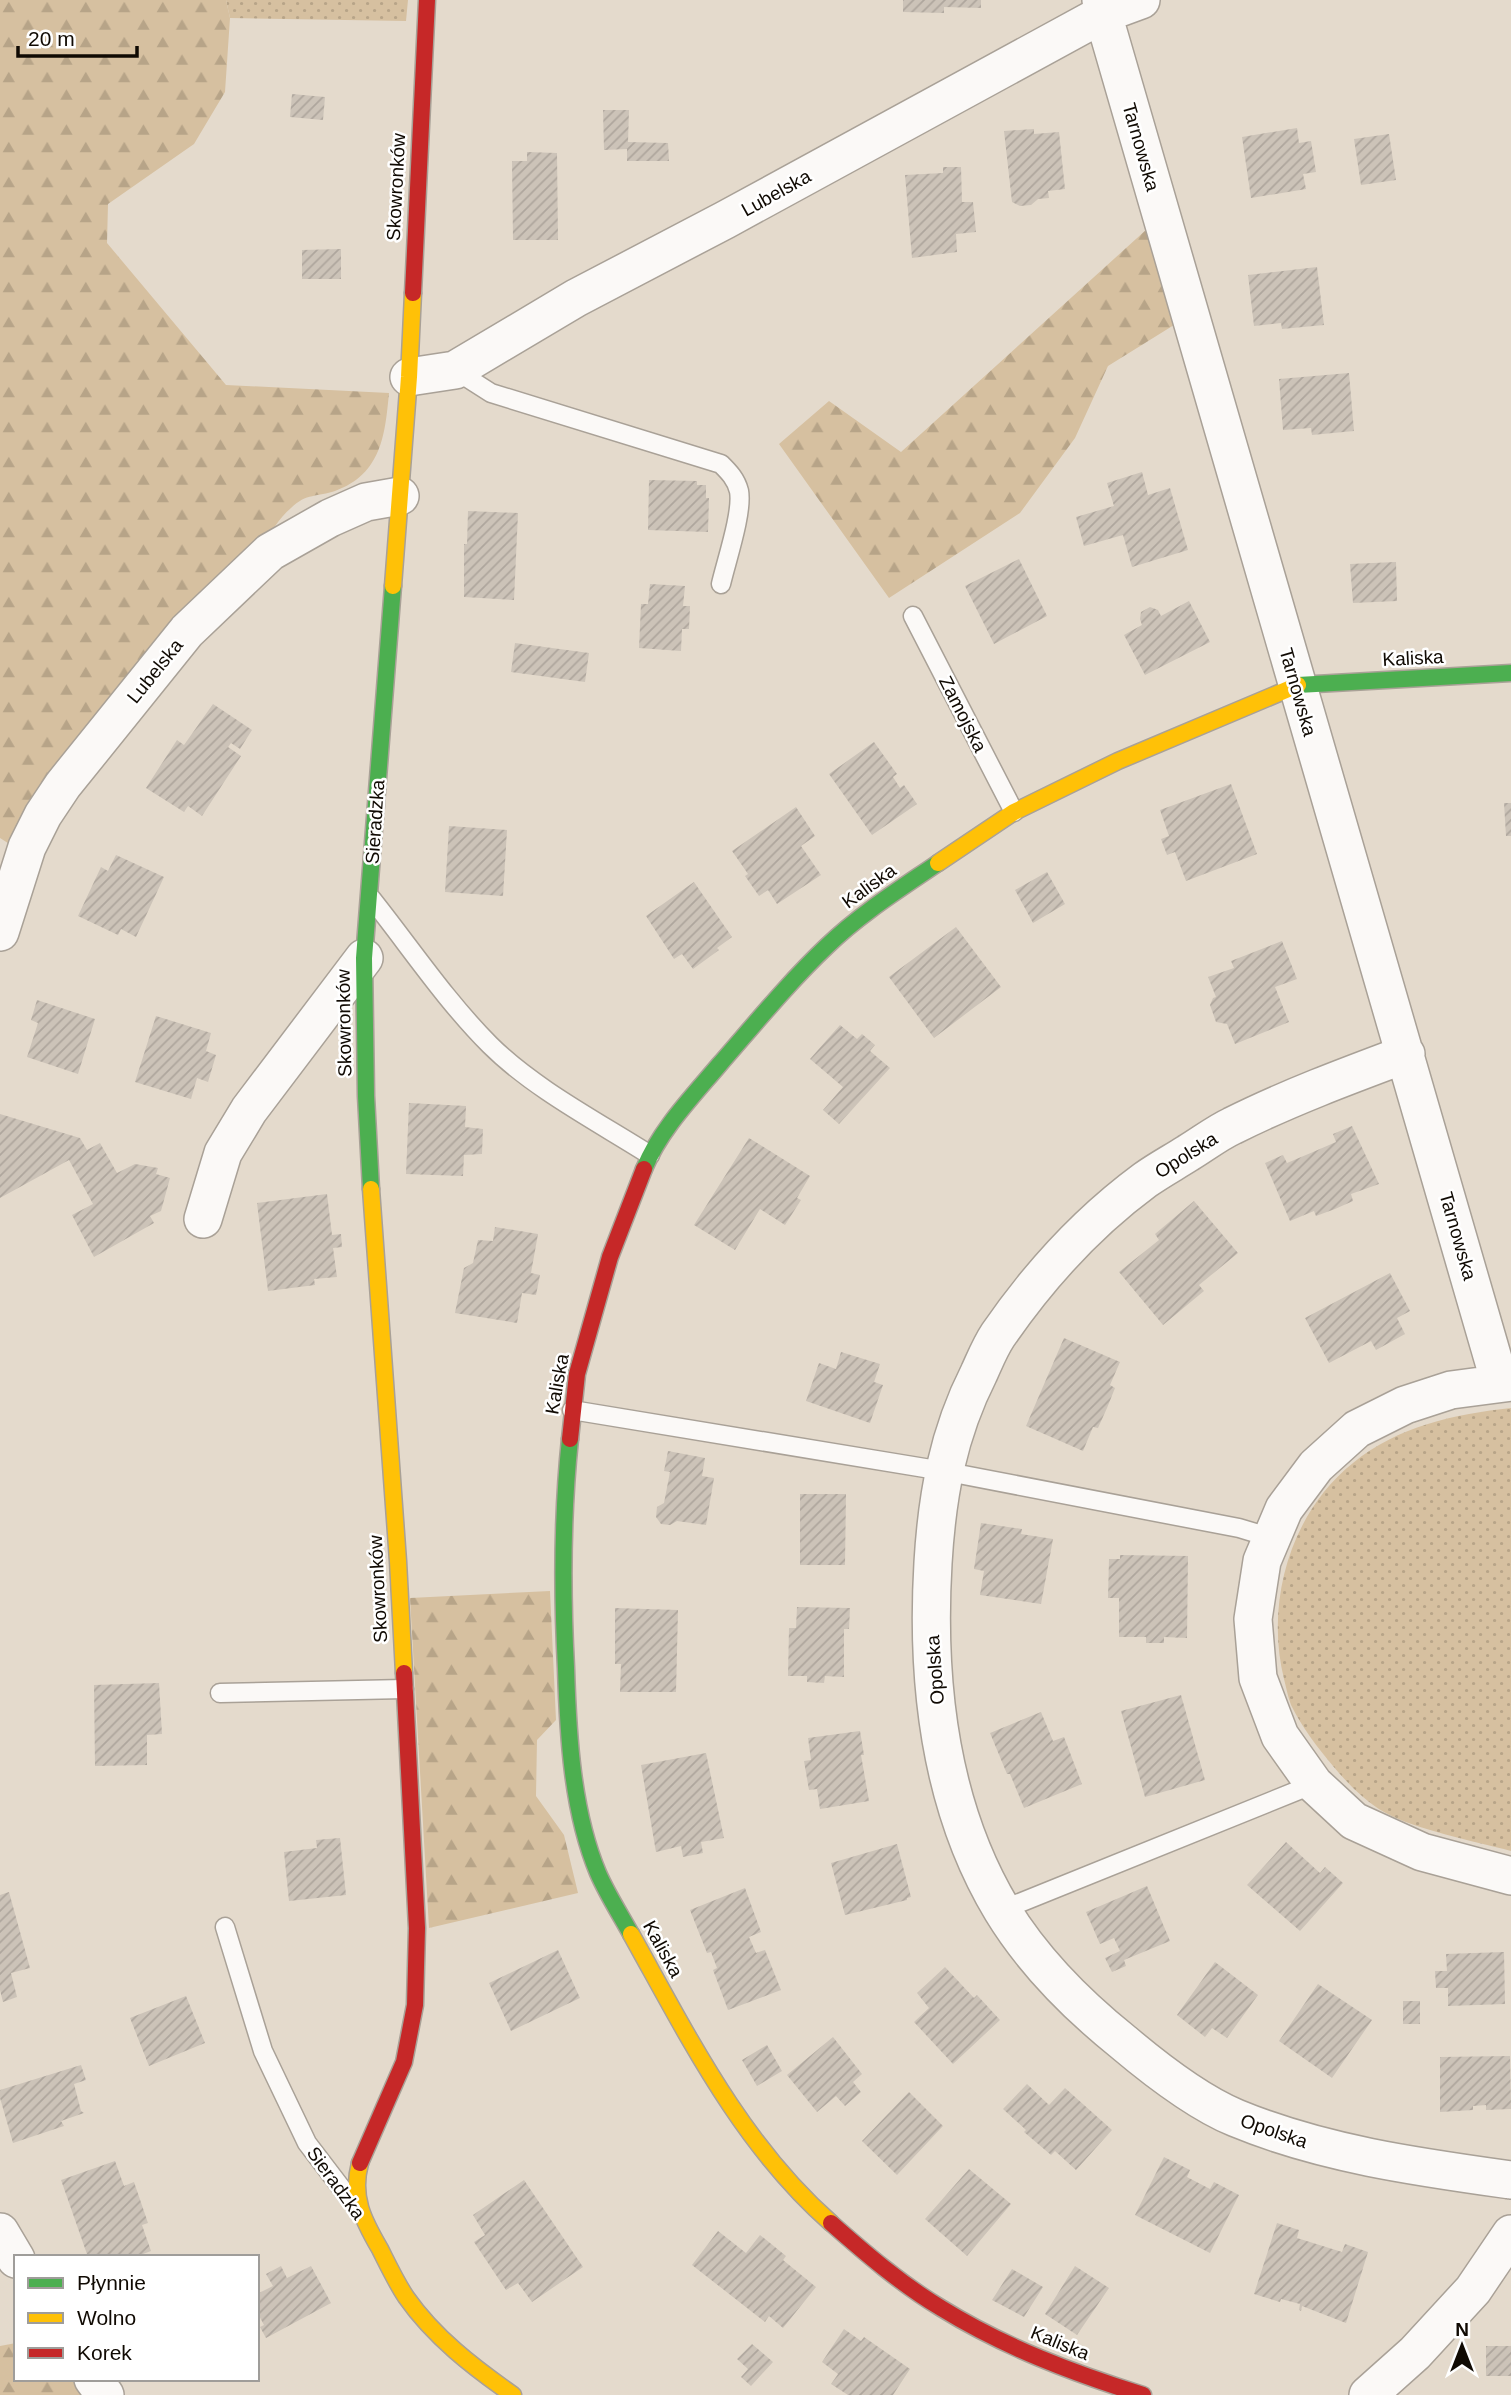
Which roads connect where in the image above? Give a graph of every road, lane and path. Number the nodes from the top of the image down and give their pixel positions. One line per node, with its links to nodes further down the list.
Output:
1 (427, 0): 5 (street, Skowronków)
2 (1141, 0): 3 (street, Lubelska)
3 (1102, 7): 4 (street, Lubelska); 10 (street, Tarnowska)
4 (455, 370): 5 (street, Lubelska); 7 (lane)
5 (409, 377): 6 (street, Sieradzka)
6 (400, 496): 12 (street, Sieradzka); 13 (street, Lubelska)
7 (721, 584)
8 (913, 616): 11 (lane, Zamojska)
9 (1511, 673): 10 (street, Kaliska)
10 (1296, 685): 11 (street, Kaliska); 15 (street, Tarnowska)
11 (1014, 812): 16 (street, Kaliska)
12 (369, 896): 14 (street, Sieradzka); 16 (lane)
13 (0, 932)
14 (364, 958): 17 (street); 22 (street, Skowronków)
15 (1406, 1054): 18 (street, Tarnowska); 20 (street, Opolska)
16 (650, 1155): 19 (street, Kaliska)
17 (203, 1219)
18 (1505, 1382): 21 (street)
19 (572, 1410): 20 (lane); 34 (street, Kaliska)
20 (943, 1471): 21 (lane); 26 (street, Opolska)
21 (1272, 1538): 24 (street)
22 (404, 1689): 23 (lane); 29 (street, Skowronków)
23 (220, 1693)
24 (1314, 1784): 25 (street); 26 (lane)
25 (1511, 1876)
26 (1002, 1910): 28 (street, Opolska)
27 (225, 1927): 29 (lane, Sieradzka)
28 (1511, 2180)
29 (357, 2208): 33 (street, Sieradzka)
30 (0, 2232): 32 (street)
31 (1511, 2234): 35 (street)
32 (14, 2256)
33 (513, 2395)
34 (1143, 2395)
35 (1368, 2395)

